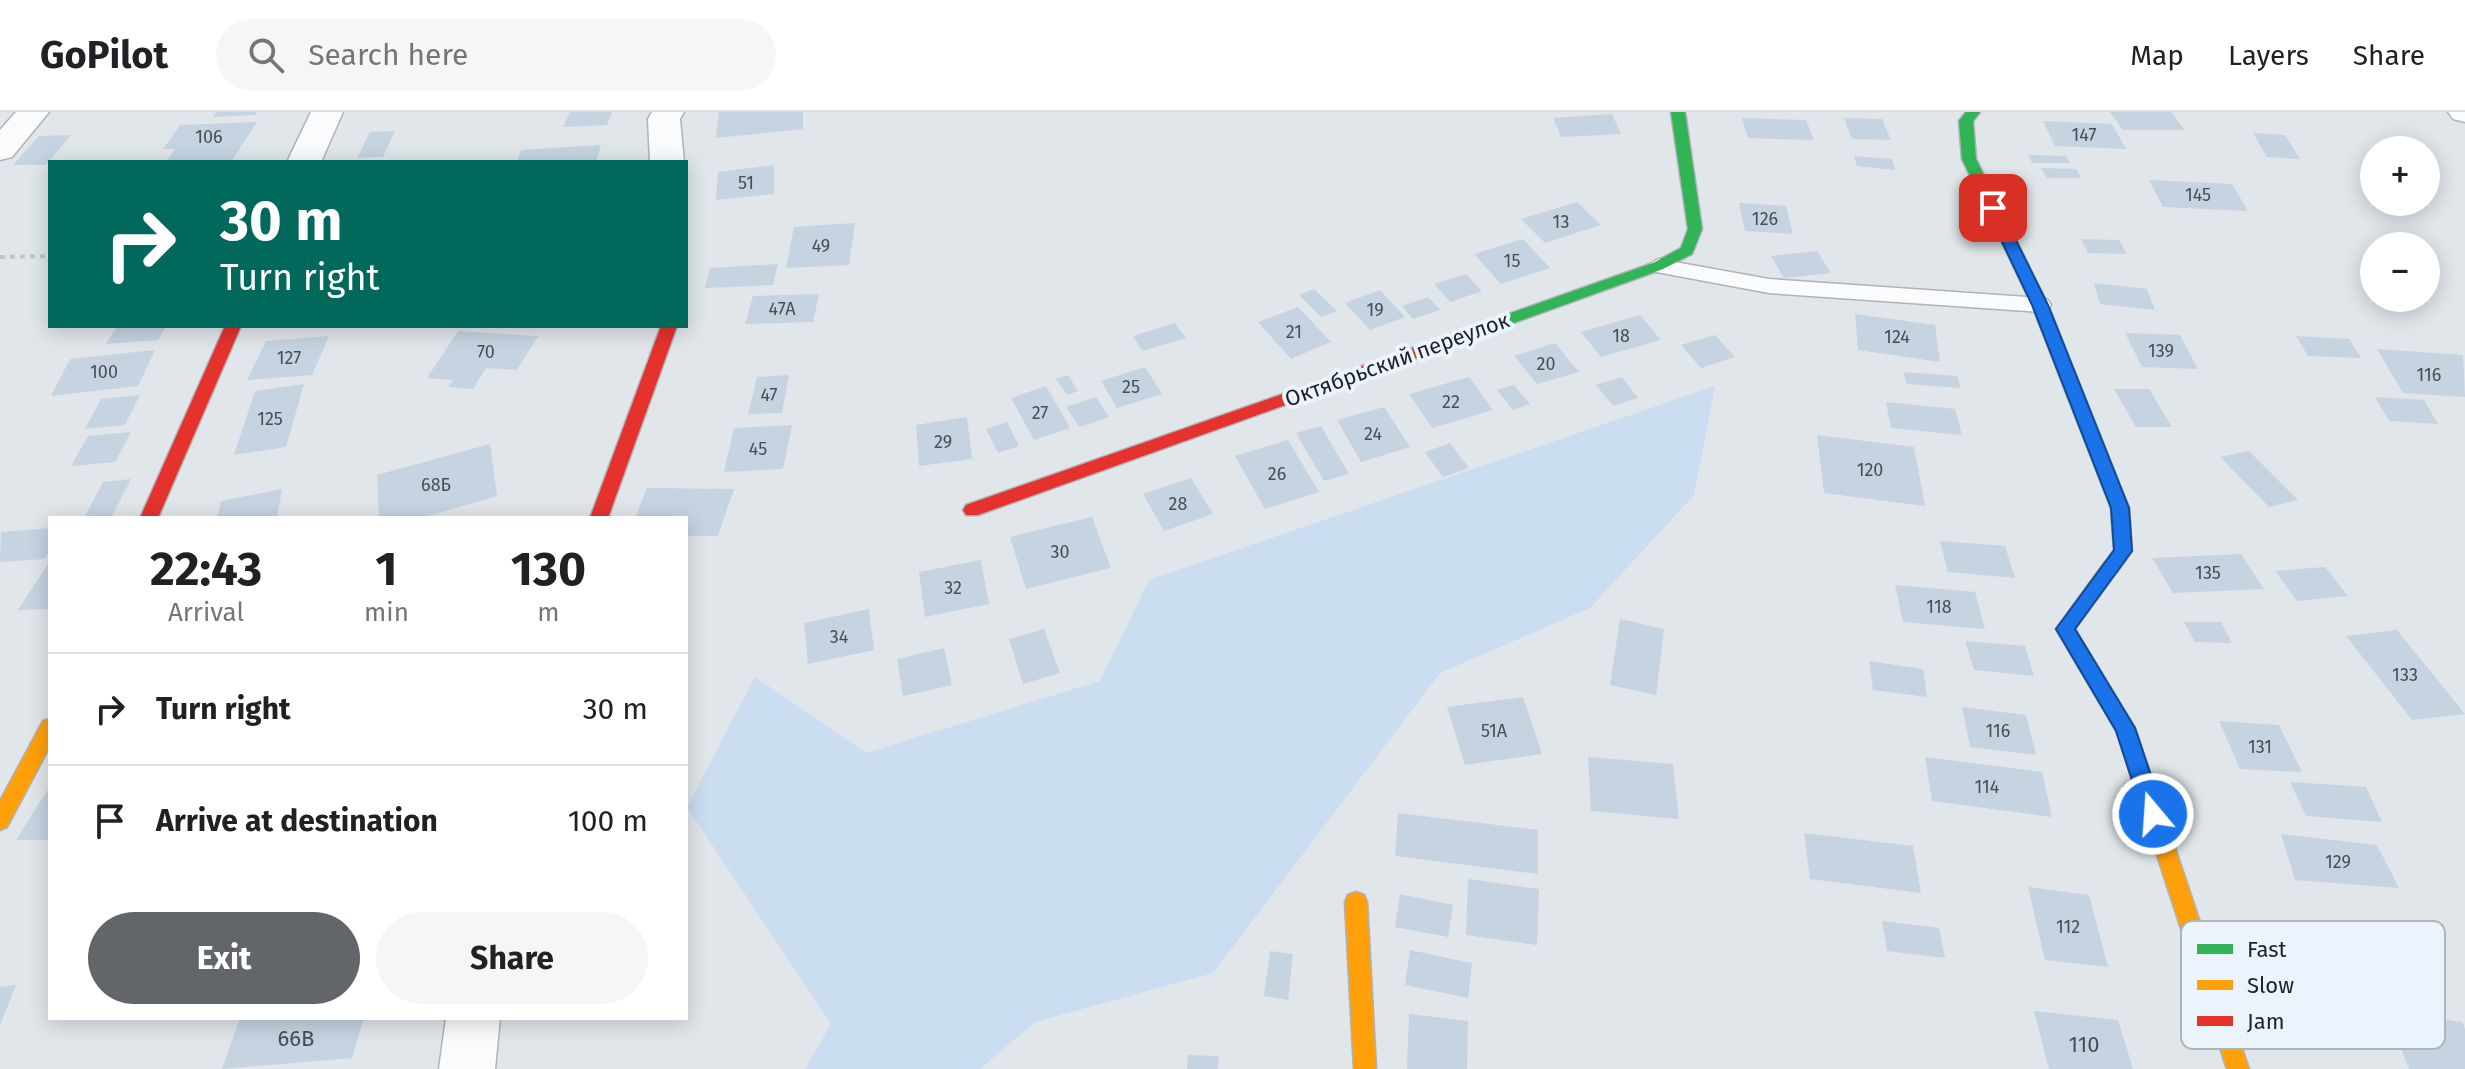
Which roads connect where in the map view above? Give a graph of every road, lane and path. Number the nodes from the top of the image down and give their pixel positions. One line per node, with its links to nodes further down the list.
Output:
1 (33, 112): 6 (street)
2 (327, 112): 7 (street)
3 (668, 112): 8 (street)
4 (1678, 112): 11 (street, Октябрьский переулок)
5 (1973, 112): 12 (street)
6 (0, 150)
7 (305, 160)
8 (667, 160)
9 (48, 256): 10 (path)
10 (0, 257)
11 (1658, 266): 12 (lane); 15 (street, Октябрьский переулок)
12 (2040, 305): 21 (street)
13 (232, 328): 16 (street)
14 (668, 328): 17 (street)
15 (972, 510)
16 (150, 516)
17 (600, 516)
18 (48, 731): 19 (street)
19 (0, 821)
20 (1356, 902): 25 (street)
21 (2189, 921)
22 (473, 1020): 24 (street)
23 (2231, 1049): 26 (street)
24 (467, 1069)
25 (1365, 1069)
26 (2238, 1069)

